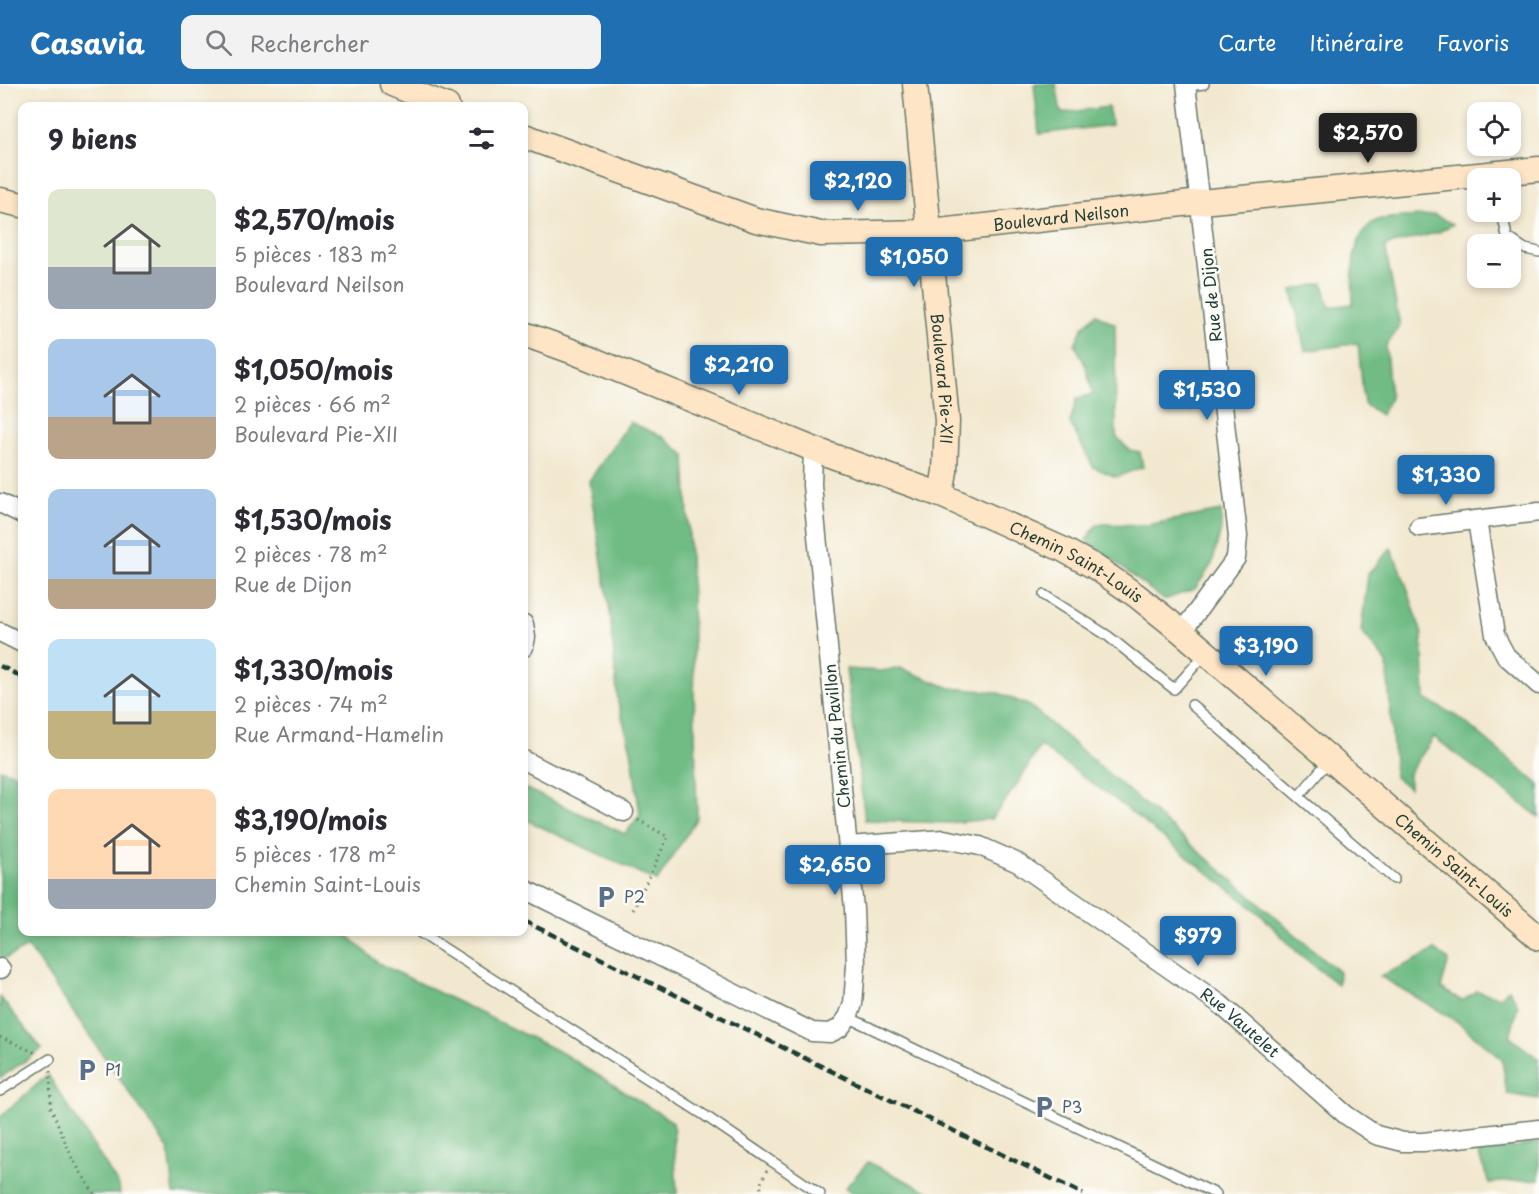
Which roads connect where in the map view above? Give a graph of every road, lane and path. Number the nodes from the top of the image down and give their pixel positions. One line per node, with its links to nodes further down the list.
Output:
1 (915, 84): 13 (street, Boulevard Pie-XII)
2 (1192, 85): 10 (street, Rue de Dijon)
3 (408, 87): 4 (street)
4 (439, 102)
5 (528, 137): 13 (street, Boulevard Neilson)
6 (1539, 169): 7 (street, Boulevard Neilson)
7 (1521, 172)
8 (1467, 178): 10 (street, Boulevard Neilson)
9 (0, 200): 11 (street)
10 (1201, 202): 13 (street, Boulevard Neilson); 25 (street, Rue de Dijon)
11 (18, 204)
12 (1504, 222): 14 (lane)
13 (930, 232): 17 (street, Boulevard Pie-XII)
14 (1539, 252)
15 (528, 335): 16 (street, Chemin Saint-Louis)
16 (813, 449): 17 (street, Chemin Saint-Louis); 34 (street, Chemin du Pavillon)
17 (941, 495): 25 (street, Chemin Saint-Louis)
18 (0, 503): 19 (street)
19 (18, 512)
20 (1539, 512): 21 (street)
21 (1477, 520): 22 (street); 28 (street)
22 (1419, 527)
23 (1044, 595): 27 (lane)
24 (0, 632): 26 (street)
25 (1182, 632): 27 (street, Chemin Saint-Louis)
26 (18, 641)
27 (1206, 653): 30 (street, Chemin Saint-Louis)
28 (1539, 685)
29 (1192, 705): 32 (lane)
30 (1330, 759): 32 (lane); 39 (street, Chemin Saint-Louis)
31 (528, 762): 33 (street)
32 (1299, 796): 35 (lane)
33 (624, 812): 37 (path)
34 (848, 846): 40 (street, Chemin du Pavillon); 44 (street, Rue Vautelet)
35 (1394, 879)
36 (528, 891): 40 (street)
37 (633, 910)
38 (425, 936): 45 (lane)
39 (1539, 938)
40 (848, 1017): 49 (lane)
41 (0, 1037): 42 (path)
42 (50, 1059): 43 (lane); 46 (path)
43 (0, 1091)
44 (1539, 1129)
45 (771, 1160): 47 (path); 48 (lane)
46 (94, 1194)
47 (763, 1194)
48 (820, 1194)
49 (1216, 1194)

